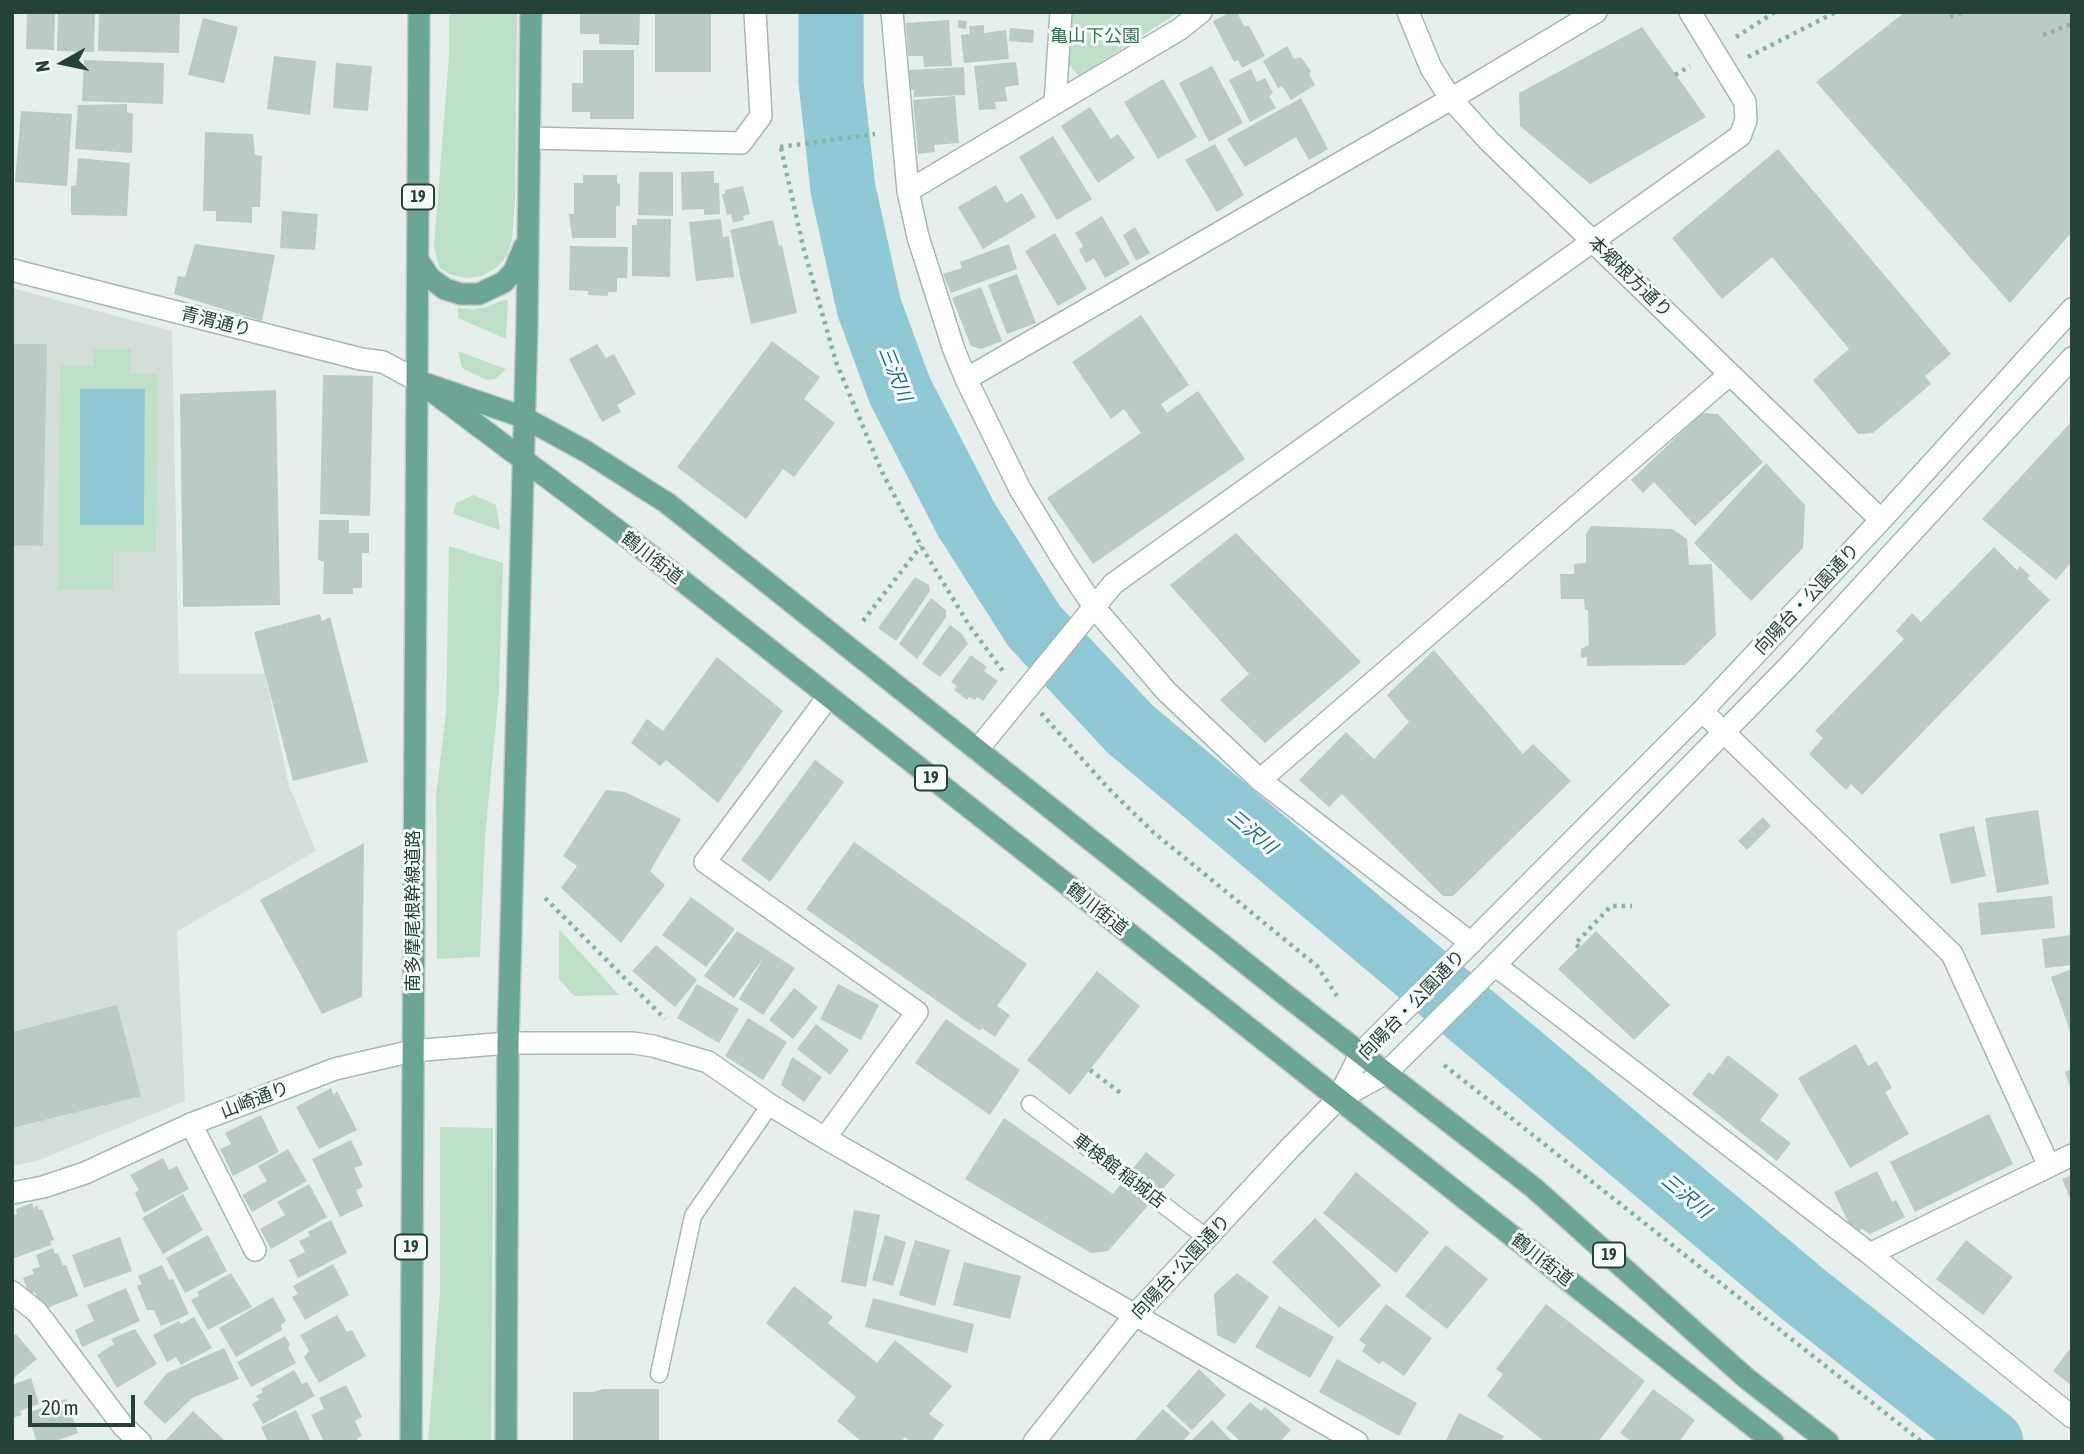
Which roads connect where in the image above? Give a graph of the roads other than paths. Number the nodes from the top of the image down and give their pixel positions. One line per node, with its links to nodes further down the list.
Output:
1 (419, 12): 16 (main road, 19)
2 (531, 12): 12 (main road)
3 (755, 12): 12 (street)
4 (892, 12): 13 (street)
5 (1060, 12): 11 (street)
6 (1201, 12): 11 (street)
7 (1408, 12): 10 (street, 本郷根方通り)
8 (1596, 12): 10 (street)
9 (1690, 12): 15 (street)
10 (1451, 99): 15 (street, 本郷根方通り); 21 (street)
11 (1055, 103): 13 (street)
12 (530, 138): 14 (main road)
13 (908, 191): 21 (street)
14 (529, 224): 16 (main road); 23 (main road)
15 (1594, 241): 20 (street, 本郷根方通り); 26 (street)
16 (418, 260): 22 (main road, 19)
17 (12, 270): 22 (street, 青渭通り)
18 (2072, 309): 25 (street, 向陽台・公園通り)
19 (2072, 358): 29 (street, 向陽台・公園通り)
20 (1729, 375): 25 (street, 本郷根方通り); 31 (street)
21 (965, 379): 26 (street)
22 (418, 381): 23 (main road, 19); 24 (main road, 鶴川街道 / 19); 35 (main road, 南多摩尾根幹線道路 / 19)
23 (523, 417): 24 (main road); 30 (main road, 19)
24 (522, 460): 27 (main road, 鶴川街道 / 19); 34 (main road)
25 (1881, 520): 28 (street, 向陽台・公園通り)
26 (1094, 607): 30 (street); 31 (street)
27 (828, 697): 38 (main road, 鶴川街道 / 19); 42 (street)
28 (1702, 711): 29 (street); 32 (street, 向陽台・公園通り)
29 (1724, 733): 33 (street, 向陽台・公園通り); 44 (street)
30 (977, 750): 36 (main road, 19)
31 (1260, 780): 32 (street)
32 (1471, 943): 36 (street, 向陽台・公園通り)
33 (1495, 965): 37 (street, 向陽台・公園通り); 48 (street)
34 (509, 1043): 35 (street, 山崎通り); 40 (street, 山崎通り); 55 (main road)
35 (412, 1051): 41 (street, 山崎通り); 54 (main road, 南多摩尾根幹線道路 / 19)
36 (1360, 1053): 37 (main road, 19); 38 (street, 向陽台・公園通り)
37 (1386, 1073): 38 (street, 向陽台・公園通り); 59 (main road, 19)
38 (1337, 1100): 46 (street, 向陽台･公園通り); 58 (main road, 鶴川街道 / 19)
39 (1030, 1104): 46 (lane, 車検館 稲城店)
40 (770, 1105): 42 (street, 山崎通り); 51 (lane)
41 (191, 1124): 45 (street, 山崎通り); 47 (street)
42 (825, 1138): 50 (street, 山崎通り)
43 (2072, 1155): 44 (street)
44 (2049, 1166): 48 (street)
45 (12, 1193)
46 (1207, 1238): 50 (street, 向陽台･公園通り)
47 (255, 1250)
48 (1870, 1254): 52 (street)
49 (12, 1292): 53 (street)
50 (1135, 1315): 56 (street, 向陽台･公園通り); 57 (street, 山崎通り)
51 (660, 1374)
52 (2072, 1417)
53 (140, 1442)
54 (411, 1442)
55 (506, 1442)
56 (1034, 1442)
57 (1357, 1442)
58 (1773, 1442)
59 (1828, 1442)

